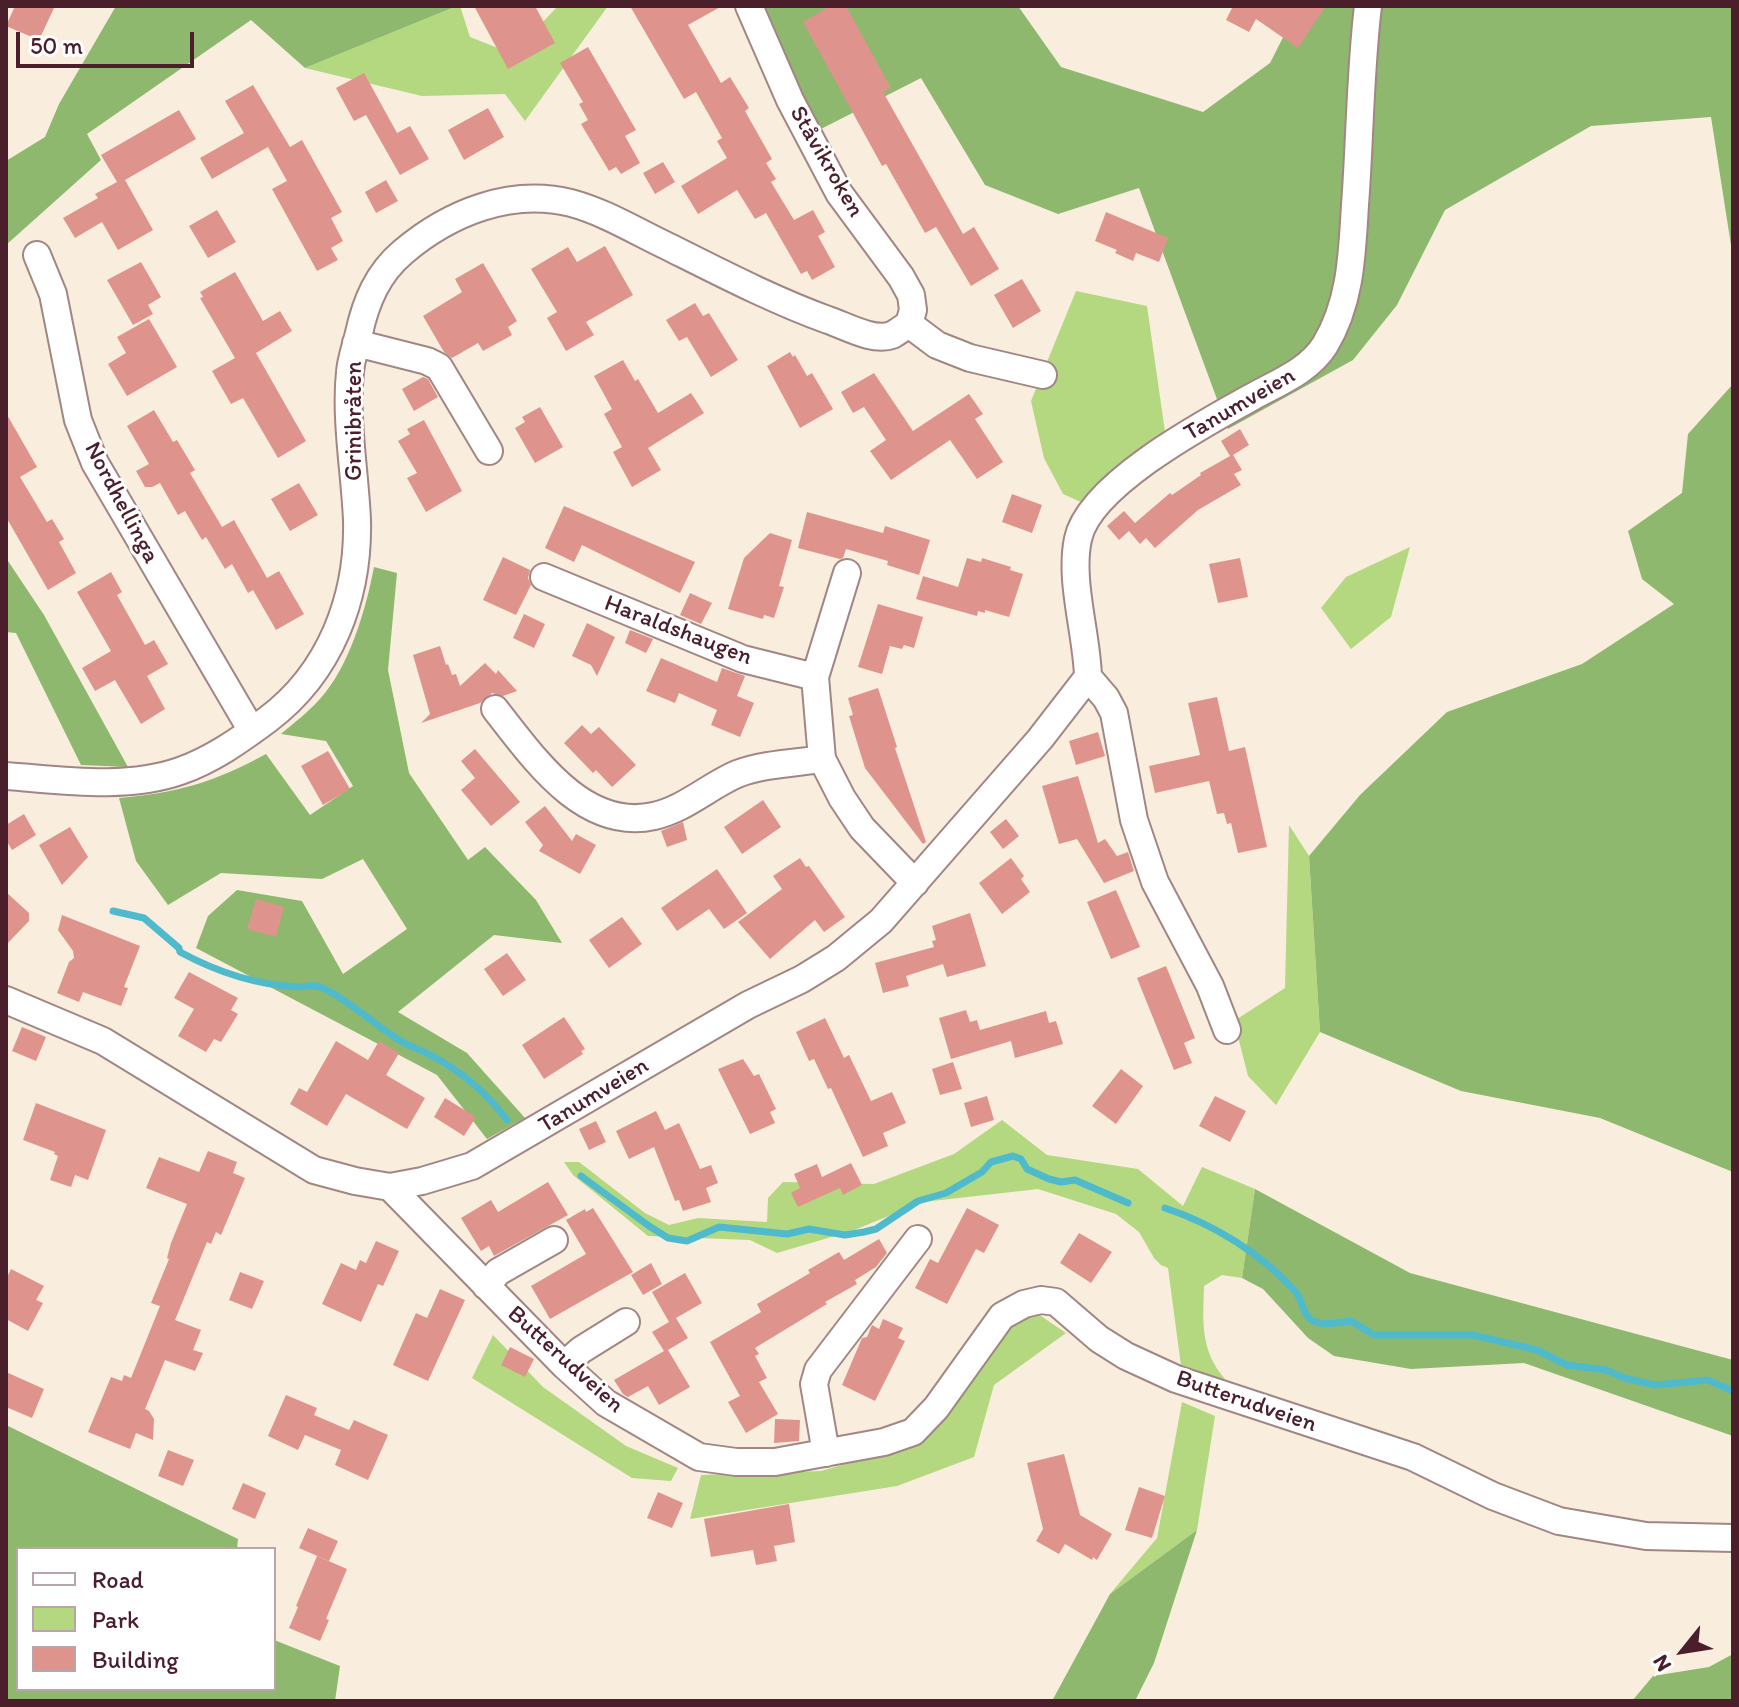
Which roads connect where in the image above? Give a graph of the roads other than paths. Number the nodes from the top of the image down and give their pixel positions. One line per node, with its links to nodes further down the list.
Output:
1 (749, 6): 4 (street, Ståvikroken)
2 (1368, 6): 11 (street, Tanumveien)
3 (37, 255): 13 (street, Nordhellinga)
4 (911, 317): 5 (street, Grinibråten); 6 (street)
5 (356, 343): 7 (street); 13 (street, Grinibråten)
6 (1043, 375)
7 (489, 451)
8 (847, 573): 10 (street)
9 (544, 577): 10 (street, Haraldshaugen)
10 (815, 677): 14 (street)
11 (1088, 677): 16 (street, Tanumveien); 18 (street)
12 (495, 709): 14 (street)
13 (252, 731): 15 (street, Grinibråten)
14 (822, 759): 16 (street)
15 (6, 776)
16 (915, 883): 19 (street, Tanumveien)
17 (6, 1000): 19 (street, Tanumveien)
18 (1227, 1030)
19 (390, 1187): 22 (street, Butterudveien)
20 (918, 1239): 25 (street)
21 (554, 1240): 22 (street)
22 (486, 1286): 24 (street, Butterudveien)
23 (626, 1322): 24 (street)
24 (564, 1365): 25 (street, Butterudveien)
25 (826, 1453): 26 (street, Butterudveien)
26 (1733, 1538)

